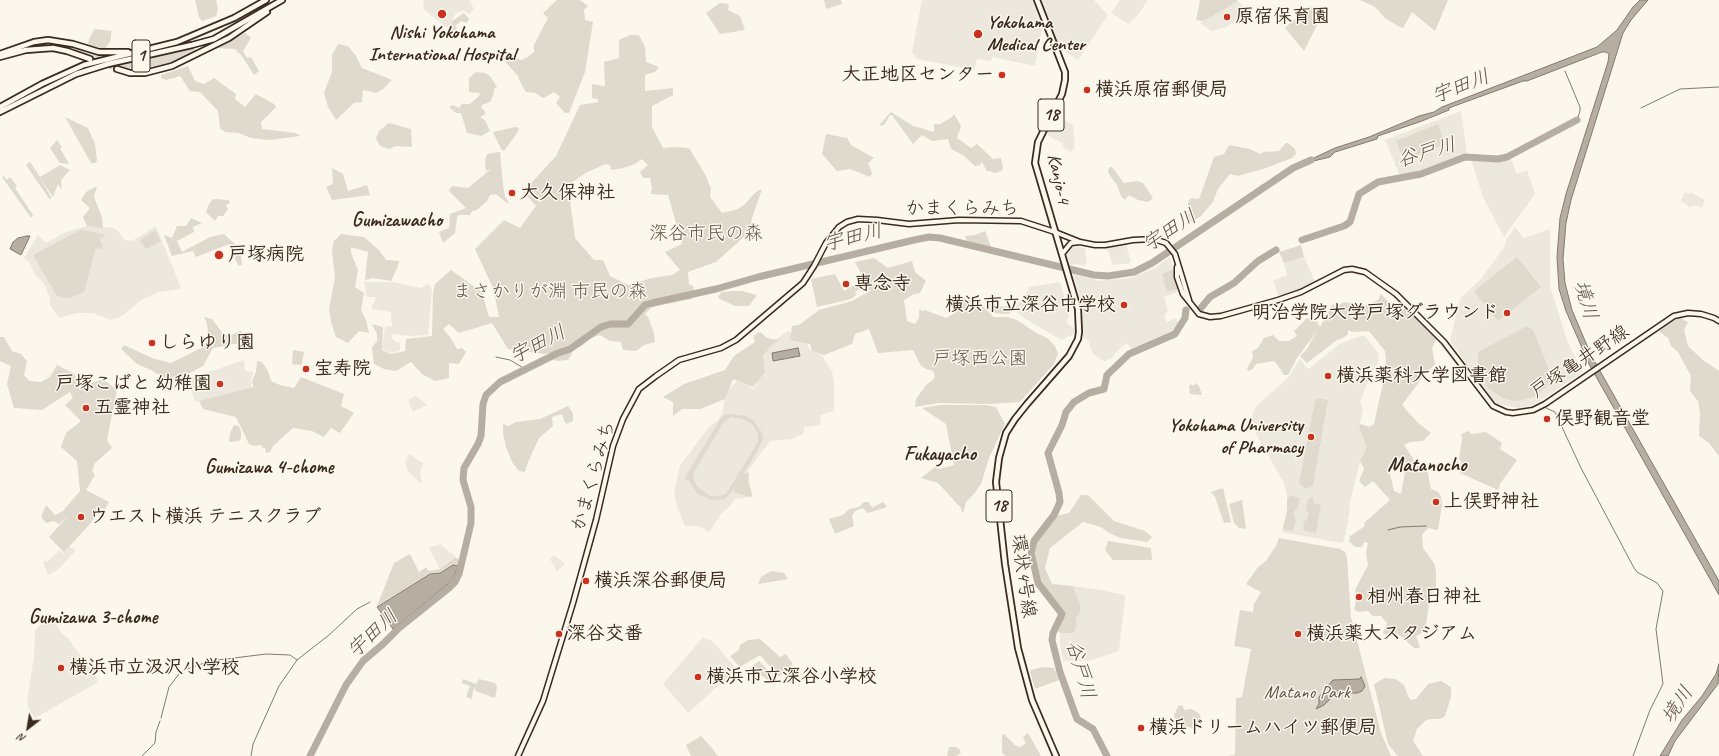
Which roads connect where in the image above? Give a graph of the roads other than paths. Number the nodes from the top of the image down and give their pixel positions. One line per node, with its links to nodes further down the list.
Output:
1 (266, 0): 4 (main road, 1)
2 (282, 0): 7 (main road, 1); 9 (main road, 1)
3 (1037, 0): 10 (main road, Kanjo-4 / 18)
4 (145, 51): 5 (main road, 1); 8 (main road, 1)
5 (0, 55): 6 (main road, 1)
6 (90, 59)
7 (117, 69)
8 (0, 107)
9 (0, 112)
10 (1055, 232): 11 (main road, 戸塚亀井野線); 12 (main road, 環状4号線 / 18); 14 (main road, かまくらみち)
11 (1080, 242): 12 (main road); 13 (main road, 戸塚亀井野線)
12 (1062, 254): 15 (main road, 環状4号線 / 18)
13 (1719, 321)
14 (518, 756)
15 (1056, 756)

